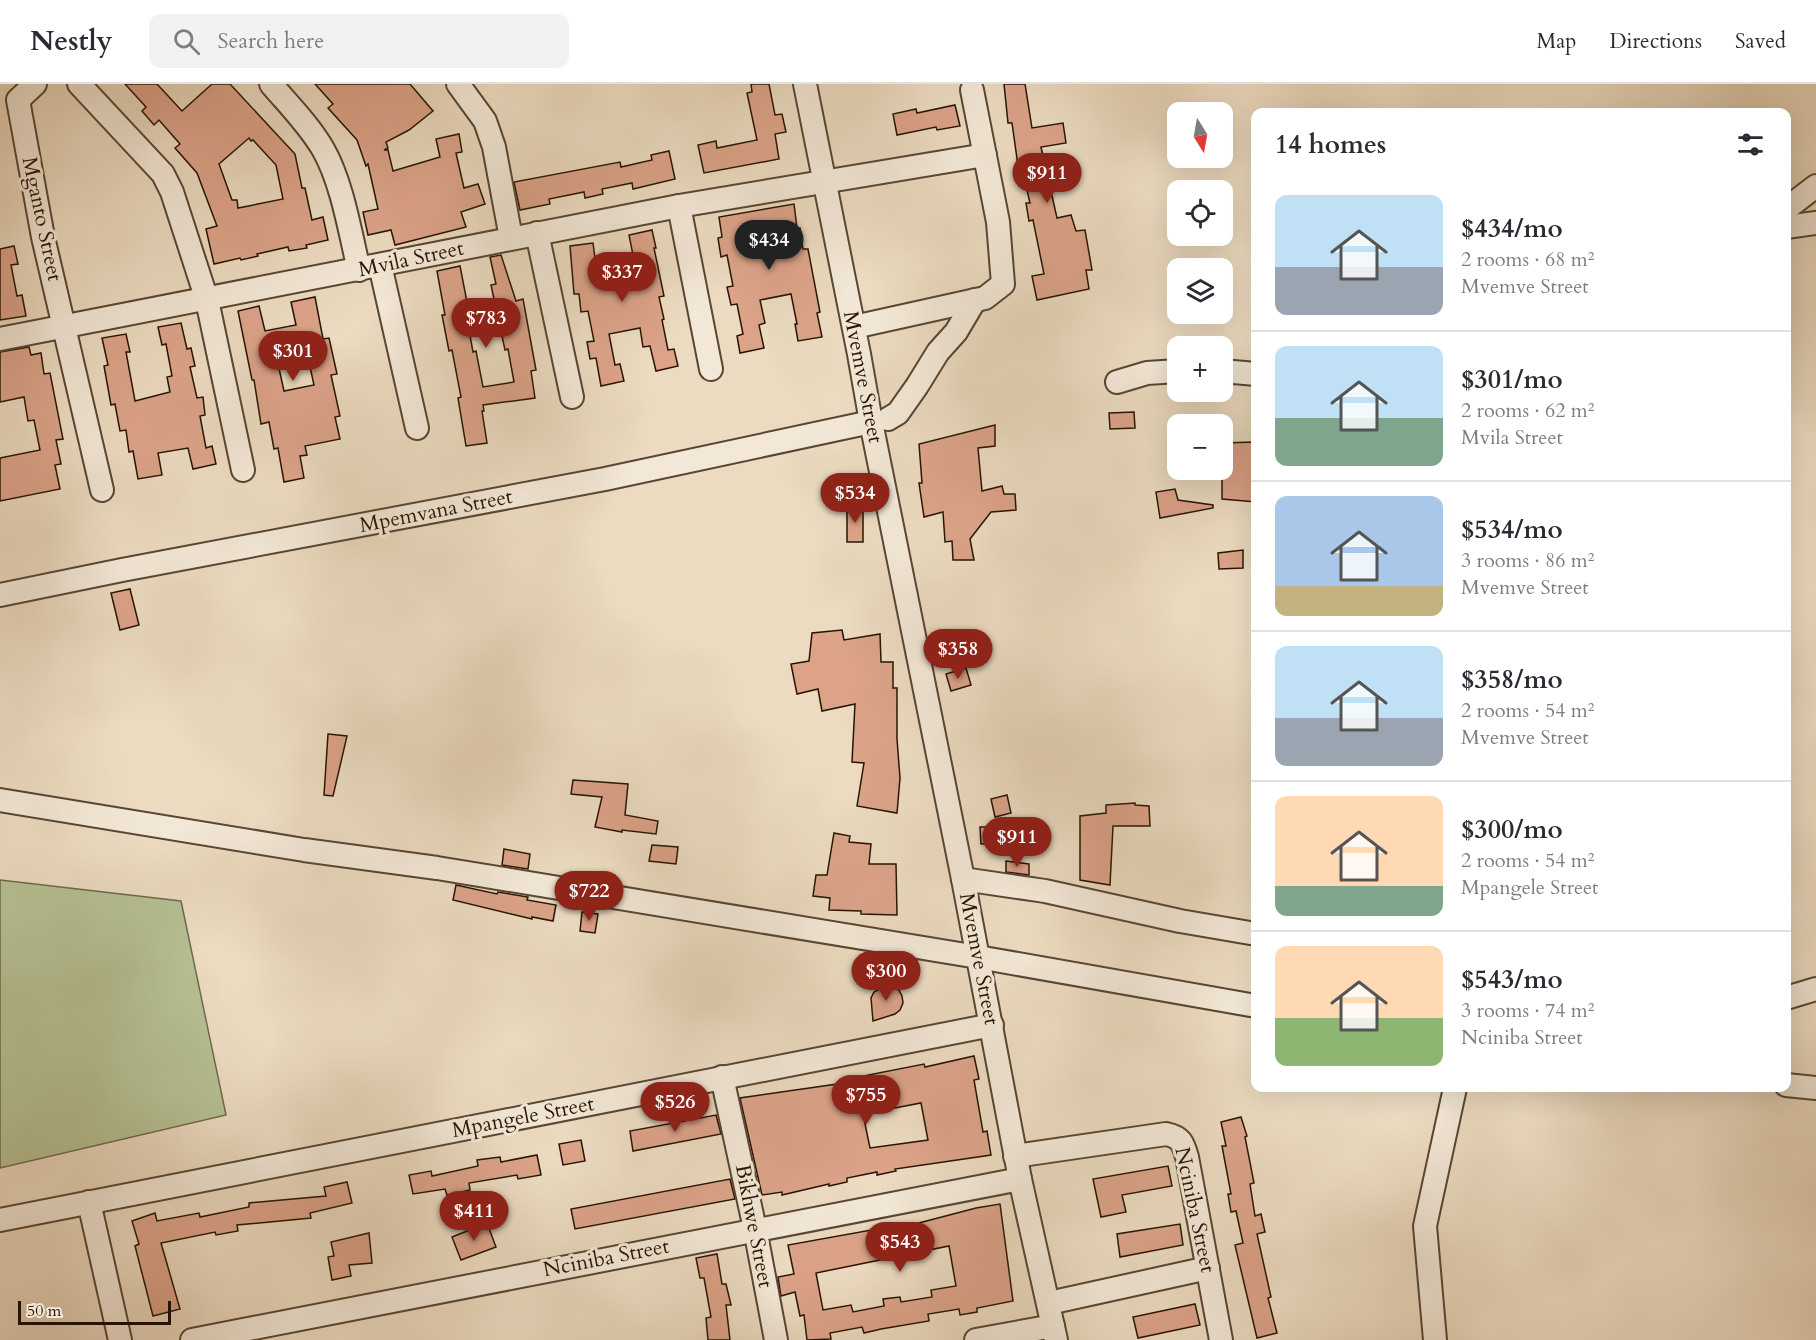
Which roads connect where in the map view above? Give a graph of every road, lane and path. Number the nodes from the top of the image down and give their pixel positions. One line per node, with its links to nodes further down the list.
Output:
1 (35, 84): 7 (street, Mganto Street)
2 (79, 84): 18 (street)
3 (270, 84): 17 (street)
4 (805, 84): 9 (street, Mvemve Street)
5 (468, 88): 16 (street)
6 (972, 90): 8 (street)
7 (9, 99): 20 (street, Mganto Street)
8 (985, 155): 9 (street, Mvila Street); 19 (street)
9 (824, 181): 12 (street, Mvila Street); 21 (street, Mvemve Street)
10 (1816, 186): 11 (street)
11 (1791, 205)
12 (680, 206): 15 (street, Mvila Street); 23 (street)
13 (1816, 223): 14 (street)
14 (1791, 226)
15 (537, 233): 16 (street, Mvila Street); 28 (street)
16 (511, 238): 17 (street, Mvila Street)
17 (370, 267): 18 (street, Mvila Street); 30 (street)
18 (207, 300): 20 (street, Mvila Street); 31 (street)
19 (975, 300): 21 (street); 29 (street)
20 (65, 326): 22 (street, Mvila Street); 32 (street, Mganto Street)
21 (854, 327): 29 (street, Mvemve Street)
22 (0, 339)
23 (711, 369)
24 (1167, 372): 27 (street)
25 (1233, 372): 26 (street)
26 (1251, 374)
27 (1118, 382)
28 (572, 397)
29 (879, 420): 33 (street, Mpemvana Street); 35 (street, Mvemve Street)
30 (417, 428)
31 (243, 470)
32 (102, 490)
33 (0, 596)
34 (0, 800): 37 (street)
35 (963, 879): 36 (street); 37 (street, Mvemve Street)
36 (1251, 932)
37 (978, 957): 40 (street); 41 (street, Mvemve Street)
38 (1816, 989): 39 (street)
39 (1791, 996)
40 (1251, 1005)
41 (992, 1025): 42 (street, Mpangele Street); 46 (street, Mvemve Street)
42 (722, 1077): 48 (street, Mpangele Street); 50 (street, Bikhwe Street)
43 (1791, 1086): 44 (street)
44 (1816, 1088)
45 (1454, 1092): 59 (street)
46 (1015, 1156): 47 (street, Mvemve Street); 51 (street, Nciniba Street)
47 (1020, 1179): 50 (street, Nciniba Street); 52 (street, Mvemve Street)
48 (89, 1202): 49 (street, Mpangele Street); 54 (street)
49 (0, 1220)
50 (756, 1229): 55 (street, Nciniba Street); 56 (street, Bikhwe Street)
51 (1208, 1268): 52 (street); 58 (street, Nciniba Street)
52 (1049, 1303): 53 (street, Mvemve Street)
53 (1055, 1333): 57 (street)
54 (120, 1340)
55 (192, 1340)
56 (776, 1340)
57 (976, 1340)
58 (1221, 1340)
59 (1435, 1340)

